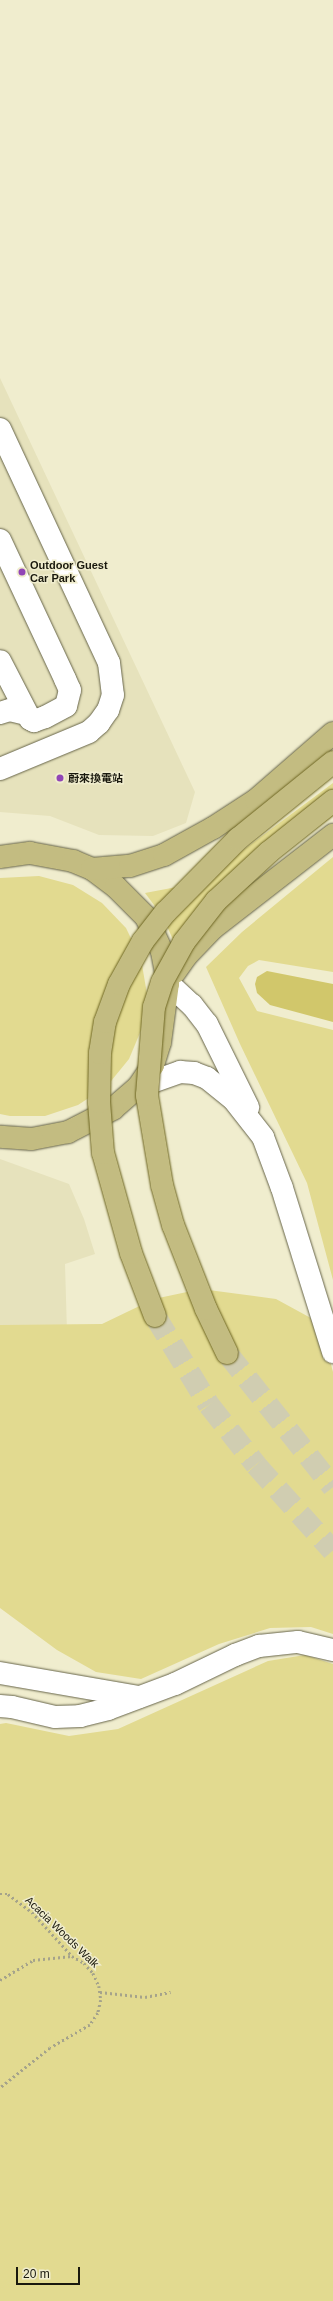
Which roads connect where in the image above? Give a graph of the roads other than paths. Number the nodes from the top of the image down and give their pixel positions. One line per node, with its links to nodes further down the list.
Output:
1 (0, 429): 8 (street)
2 (0, 540): 5 (street)
3 (0, 660): 5 (street)
4 (0, 713): 5 (street)
5 (26, 714)
6 (333, 733): 12 (main road)
7 (333, 762): 17 (main road, bridge)
8 (0, 769)
9 (333, 801): 19 (main road, bridge)
10 (333, 835): 13 (main road)
11 (0, 857): 12 (main road)
12 (92, 869): 13 (main road)
13 (168, 983): 14 (main road); 15 (street)
14 (138, 1086): 15 (street); 16 (main road)
15 (263, 1136): 18 (street)
16 (0, 1137)
17 (156, 1316)
18 (333, 1352)
19 (227, 1353)
20 (333, 1650): 22 (street)
21 (0, 1673): 22 (street)
22 (139, 1698): 23 (street)
23 (0, 1706)

